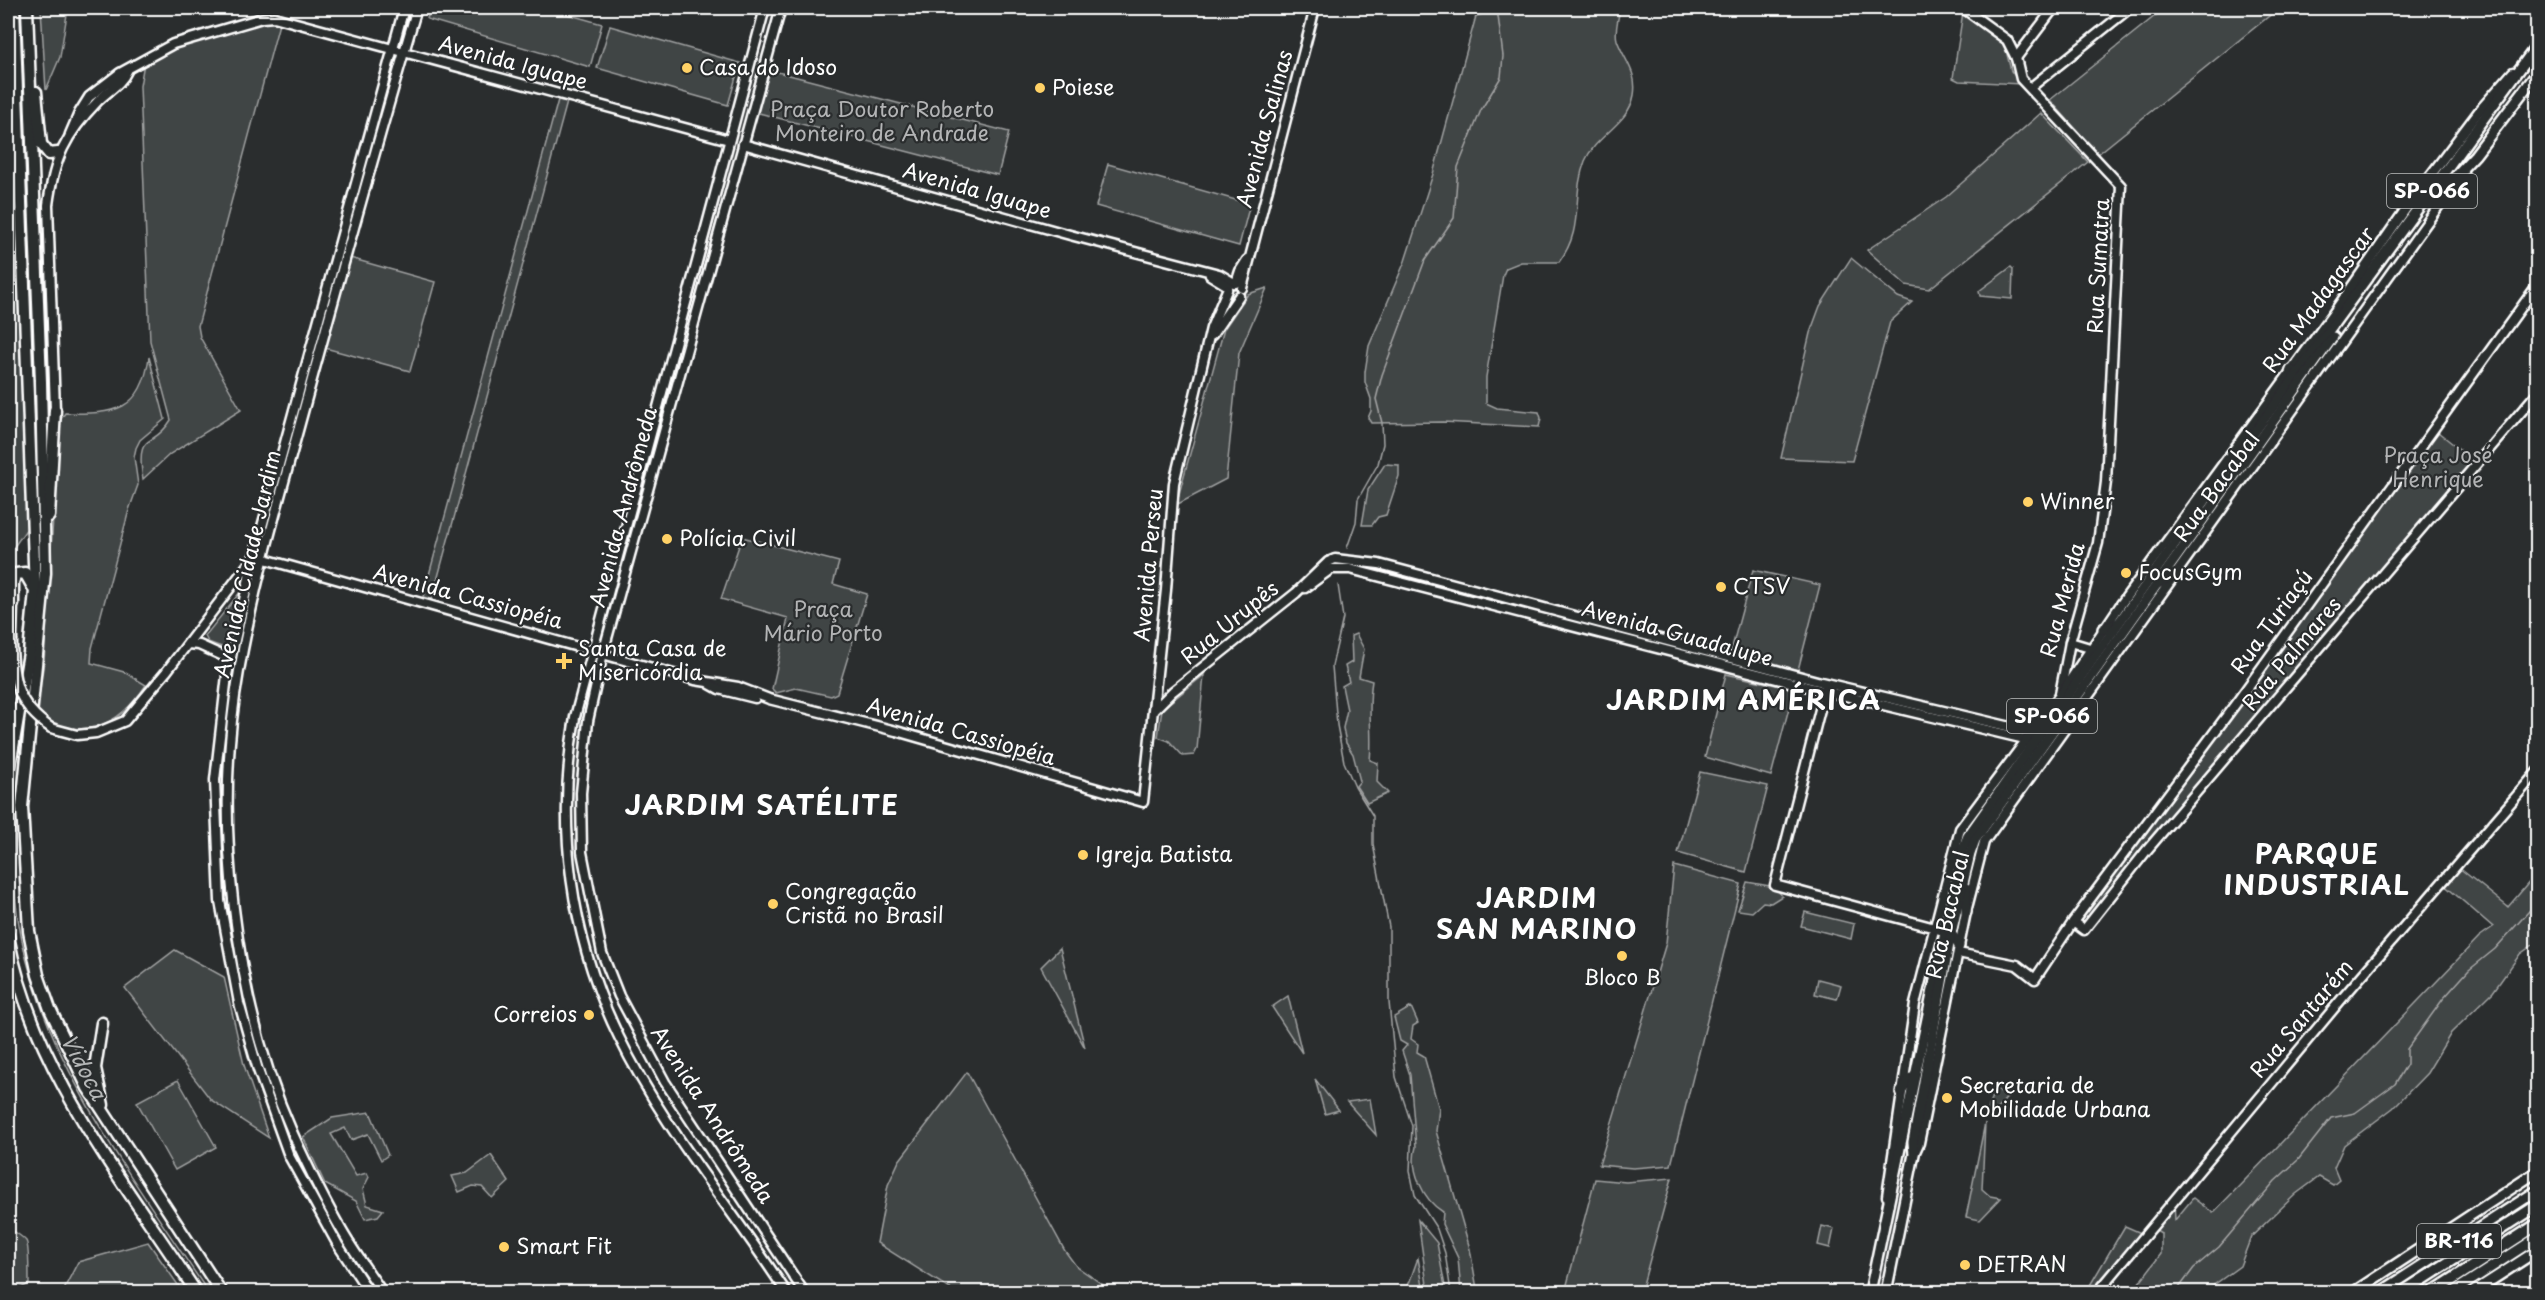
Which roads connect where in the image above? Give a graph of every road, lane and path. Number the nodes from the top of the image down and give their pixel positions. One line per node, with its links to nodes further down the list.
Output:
1 (14, 8): 58 (highway)
2 (27, 8): 11 (highway)
3 (405, 8): 14 (street, Avenida Cidade Jardim)
4 (417, 8): 15 (street, Avenida Cidade Jardim)
5 (765, 8): 12 (street, Avenida Andrômeda)
6 (781, 8): 18 (street, Avenida Andrômeda)
7 (1315, 8): 36 (street, Avenida Salinas)
8 (1963, 8): 17 (street, Rua Sumatra)
9 (2054, 8): 17 (street)
10 (2130, 8): 21 (street)
11 (28, 20): 29 (highway); 53 (highway)
12 (756, 39): 18 (street); 19 (street, Avenida Andrômeda)
13 (2538, 44): 16 (main road, SP-066)
14 (392, 48): 15 (street, Avenida Iguape); 25 (street, Avenida Cidade Jardim); 29 (street, Avenida Iguape)
15 (404, 52): 26 (street, Avenida Cidade Jardim); 27 (street, Avenida Iguape)
16 (2531, 53): 23 (main road, SP-066); 39 (street, Rua Madagascar)
17 (2016, 58): 21 (street, Rua Sumatra)
18 (766, 60): 22 (street, Avenida Andrômeda)
19 (747, 72): 22 (street); 27 (street, Avenida Andrômeda)
20 (2538, 72): 24 (main road, SP-066)
21 (2030, 88): 45 (street, Rua Sumatra)
22 (756, 96): 28 (street, Avenida Andrômeda)
23 (2500, 98): 24 (main road); 41 (main road, SP-066)
24 (2512, 106): 30 (main road, SP-066)
25 (370, 131): 26 (street); 38 (street, Avenida Cidade Jardim)
26 (381, 134): 38 (street, Avenida Cidade Jardim)
27 (729, 140): 31 (street, Avenida Andrômeda)
28 (743, 144): 32 (street, Avenida Andrômeda); 36 (street, Avenida Iguape)
29 (58, 153): 42 (street)
30 (2475, 155): 52 (street, Rua Bacabal); 61 (main road, SP-066)
31 (712, 202): 32 (street); 33 (street, Avenida Andrômeda)
32 (724, 216): 34 (street, Avenida Andrômeda)
33 (707, 219): 34 (street); 43 (street, Avenida Andrômeda)
34 (719, 233): 44 (street, Avenida Andrômeda)
35 (2538, 284): 94 (street, Rua Turiaçú)
36 (1234, 288): 37 (street, Avenida Perseu); 37 (street, Avenida Perseu)
37 (1211, 336): 72 (street, Avenida Perseu)
38 (318, 337): 49 (street, Avenida Cidade Jardim)
39 (2291, 370): 41 (main road); 48 (street, Rua Madagascar)
40 (2538, 392): 94 (street, Rua Palmares)
41 (2285, 393): 51 (main road, SP-066)
42 (55, 410): 53 (highway)
43 (652, 421): 44 (street); 46 (street, Avenida Andrômeda)
44 (665, 425): 47 (street, Avenida Andrômeda)
45 (2106, 482): 65 (street, Rua Merida)
46 (624, 526): 47 (street); 57 (street, Avenida Andrômeda)
47 (637, 529): 59 (street, Avenida Andrômeda)
48 (2165, 544): 51 (main road); 64 (street, Rua Madagascar)
49 (258, 557): 54 (street, Avenida Cidade Jardim); 56 (street, Avenida Cidade Jardim); 66 (street); 67 (street, Avenida Cassiopéia)
50 (1328, 562): 60 (street, Rua Urupês); 73 (street, Avenida Guadalupe)
51 (2159, 566): 63 (main road, SP-066)
52 (2178, 572): 61 (main road); 71 (street, Rua Bacabal)
53 (45, 573): 101 (highway)
54 (249, 580): 56 (street); 70 (street, Avenida Cidade Jardim)
55 (8, 583): 62 (street)
56 (258, 586): 81 (street, Avenida Cidade Jardim)
57 (608, 587): 59 (street); 67 (street, Avenida Andrômeda)
58 (35, 591): 62 (highway); 88 (highway)
59 (620, 591): 69 (street, Avenida Andrômeda)
60 (1296, 593): 73 (street, Avenida Guadalupe); 74 (street, Rua Urupês)
61 (2148, 594): 68 (main road, SP-066)
62 (13, 604): 66 (street, bridge)
63 (2118, 623): 64 (main road); 68 (main road, SP-066)
64 (2103, 629): 68 (street, Rua Madagascar)
65 (2070, 642): 68 (street); 75 (street, Rua Merida)
66 (188, 644): 70 (street)
67 (591, 650): 69 (street, Avenida Cassiopéia); 77 (street, Avenida Andrômeda)
68 (2098, 652): 71 (street); 75 (street, Rua Madagascar); 82 (main road, SP-066)
69 (603, 653): 78 (street, Avenida Andrômeda); 89 (street, Avenida Cassiopéia)
70 (230, 659): 80 (street, Avenida Cidade Jardim)
71 (2107, 672): 83 (street, Rua Bacabal)
72 (1156, 681): 74 (street); 76 (street, Avenida Perseu)
73 (1826, 687): 79 (street, Avenida Guadalupe); 82 (street, Avenida Guadalupe); 95 (street)
74 (1173, 691): 76 (street, Rua Urupês)
75 (2059, 693): 82 (street, Rua Madagascar)
76 (1154, 710): 89 (street, Avenida Perseu)
77 (574, 717): 78 (street); 86 (street, Avenida Andrômeda)
78 (588, 722): 85 (street, Avenida Andrômeda)
79 (2006, 735): 82 (street, Avenida Guadalupe); 84 (street)
80 (218, 738): 81 (street); 114 (street, Avenida Cidade Jardim)
81 (230, 738): 115 (street, Avenida Cidade Jardim)
82 (2034, 738): 83 (street, Avenida Guadalupe); 84 (street, Rua Madagascar); 90 (main road, SP-066); 95 (main road, SP-066)
83 (2056, 742): 93 (street, Rua Bacabal)
84 (2019, 749): 95 (street, Rua Madagascar)
85 (583, 760): 86 (street); 92 (street, Avenida Andrômeda)
86 (568, 762): 91 (street, Avenida Andrômeda)
87 (2538, 771): 120 (street, Rua Santarém)
88 (8, 777)
89 (1143, 802)
90 (1970, 854): 93 (main road); 95 (main road, SP-066)
91 (575, 907): 92 (street); 108 (street, Avenida Andrômeda)
92 (592, 912): 107 (street, Avenida Andrômeda)
93 (1966, 912): 97 (street, Rua Bacabal)
94 (2073, 922): 97 (street, Rua Turiaçú)
95 (1944, 930): 97 (main road); 99 (main road, SP-066); 100 (street, Rua Madagascar); 102 (main road, SP-066)
96 (8, 936): 112 (highway)
97 (1959, 949): 102 (street, Rua Bacabal)
98 (102, 1023): 101 (highway)
99 (1914, 1074): 100 (main road); 105 (main road, SP-066)
100 (1901, 1092): 105 (street, Rua Madagascar)
101 (107, 1119): 113 (highway)
102 (1914, 1154): 119 (main road, SP-066)
103 (2538, 1171): 121 (main road)
104 (2538, 1190): 122 (main road, BR-116)
105 (1888, 1200): 118 (main road, SP-066)
106 (2538, 1205): 123 (highway)
107 (752, 1210): 108 (street); 117 (street, Avenida Andrômeda)
108 (735, 1215): 116 (street, Avenida Andrômeda)
109 (2538, 1224): 124 (highway)
110 (2538, 1237): 125 (main road, BR-116)
111 (2538, 1250): 126 (main road)
112 (196, 1293)
113 (221, 1293)
114 (369, 1293)
115 (382, 1293)
116 (786, 1293)
117 (804, 1293)
118 (1870, 1293)
119 (1886, 1293)
120 (2098, 1293)
121 (2354, 1293)
122 (2381, 1293)
123 (2403, 1293)
124 (2433, 1293)
125 (2453, 1293)
126 (2473, 1293)

